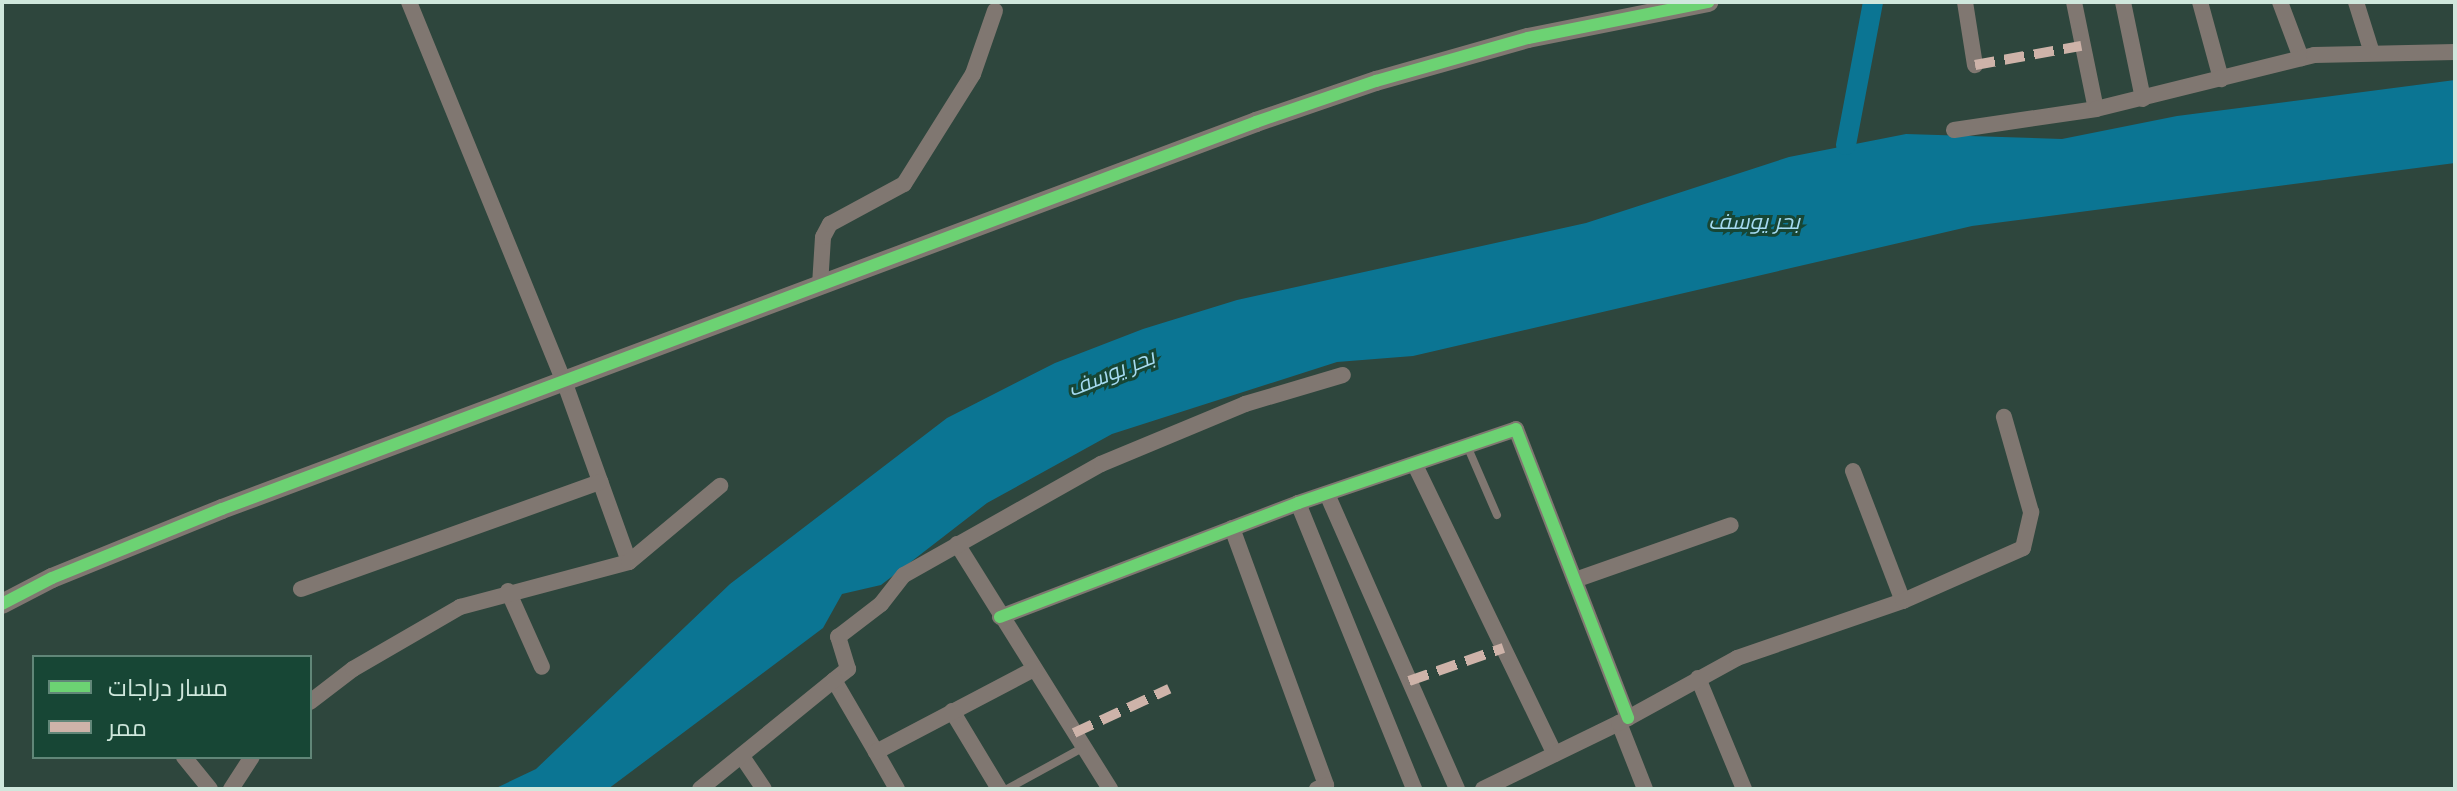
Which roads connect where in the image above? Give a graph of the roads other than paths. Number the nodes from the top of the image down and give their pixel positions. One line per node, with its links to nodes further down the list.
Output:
1 (409, 2): 21 (street)
2 (1708, 2): 9 (street)
3 (1965, 2): 14 (street)
4 (2074, 2): 17 (street)
5 (2123, 2): 16 (street)
6 (2200, 2): 15 (street)
7 (2280, 2): 13 (street)
8 (2356, 2): 11 (street)
9 (1684, 4): 19 (street)
10 (995, 11): 19 (street)
11 (2371, 50): 12 (street); 13 (street)
12 (2455, 52)
13 (2301, 58): 15 (street)
14 (1975, 65)
15 (2221, 79): 16 (street)
16 (2143, 99): 17 (street)
17 (2096, 109): 18 (street)
18 (1954, 130)
19 (820, 285): 21 (street)
20 (1343, 375): 33 (street)
21 (564, 381): 26 (street); 39 (street)
22 (2004, 417): 38 (street)
23 (1468, 448): 24 (street); 30 (lane); 35 (street)
24 (1415, 465): 28 (street); 50 (street)
25 (1853, 471): 38 (street)
26 (600, 482): 34 (street); 36 (street)
27 (720, 486): 34 (street)
28 (1327, 494): 29 (street); 65 (street)
29 (1298, 503): 32 (street); 64 (street)
30 (1497, 515)
31 (1731, 525): 35 (street)
32 (1232, 528): 40 (street); 63 (street)
33 (957, 544): 40 (street); 44 (street)
34 (629, 562): 37 (street)
35 (1575, 580): 47 (street)
36 (301, 589)
37 (508, 591): 41 (street); 45 (street)
38 (1903, 601): 43 (street)
39 (2, 604)
40 (1000, 617): 42 (street)
41 (542, 667)
42 (1034, 669): 46 (street); 48 (street)
43 (1698, 678): 47 (street); 68 (street)
44 (834, 680): 49 (street); 51 (street)
45 (312, 701)
46 (952, 711): 49 (street); 60 (street)
47 (1624, 720): 50 (street); 67 (street)
48 (1084, 747): 61 (lane); 62 (street)
49 (876, 752): 59 (street)
50 (1555, 754): 54 (street)
51 (743, 758): 57 (street); 58 (street)
52 (186, 759): 55 (street)
53 (251, 759): 56 (street)
54 (1510, 783): 66 (street)
55 (210, 789)
56 (231, 789)
57 (700, 789)
58 (764, 789)
59 (897, 789)
60 (999, 789)
61 (1007, 789)
62 (1110, 789)
63 (1317, 789)
64 (1414, 789)
65 (1457, 789)
66 (1483, 789)
67 (1645, 789)
68 (1744, 789)

